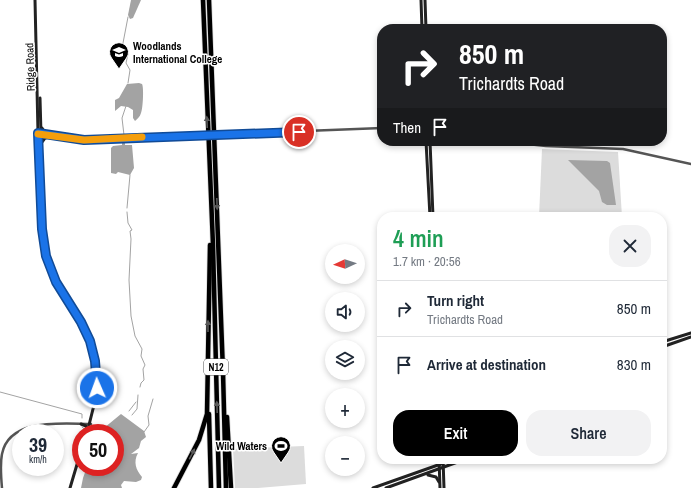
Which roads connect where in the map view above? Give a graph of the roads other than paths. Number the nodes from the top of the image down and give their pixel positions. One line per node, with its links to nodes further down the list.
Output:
1 (36, 0): 8 (main road, Ridge Road); 10 (main road, Ridge Road)
2 (203, 0): 14 (highway, N12, one-way to 2)
3 (209, 0): 25 (highway, N12, one-way to 25)
4 (422, 0): 6 (main road)
5 (425, 0): 7 (main road)
6 (422, 24)
7 (426, 24)
8 (41, 122): 10 (main road, Ridge Road); 11 (main road)
9 (377, 128): 12 (street, bridge)
10 (40, 134): 11 (street); 13 (main road); 27 (main road)
11 (47, 135): 12 (street)
12 (54, 136): 13 (main road)
13 (42, 144): 27 (main road)
14 (208, 145): 26 (highway, one-way to 14); 43 (highway, N12, one-way to 14)
15 (426, 146): 19 (main road)
16 (430, 146): 20 (main road)
17 (546, 146): 18 (street)
18 (691, 164)
19 (430, 212)
20 (433, 212)
21 (691, 333): 23 (main road)
22 (691, 337): 24 (main road)
23 (667, 340)
24 (667, 345)
25 (223, 372): 44 (highway, N12); 45 (highway)
26 (209, 400): 41 (highway, one-way to 26); 42 (highway)
27 (91, 424)
28 (72, 425): 39 (street)
29 (435, 464): 35 (main road)
30 (443, 464): 33 (main road)
31 (453, 464): 33 (main road)
32 (439, 465): 34 (main road); 35 (main road)
33 (443, 468): 34 (main road); 49 (main road)
34 (439, 469): 38 (main road); 48 (main road)
35 (426, 470): 46 (main road)
36 (74, 476): 40 (main road)
37 (75, 476): 40 (main road)
38 (422, 476): 47 (main road); 48 (main road)
39 (2, 488)
40 (71, 488)
41 (174, 488)
42 (211, 488)
43 (219, 488)
44 (226, 488)
45 (231, 488)
46 (373, 488)
47 (386, 488)
48 (440, 488)
49 (444, 488)

